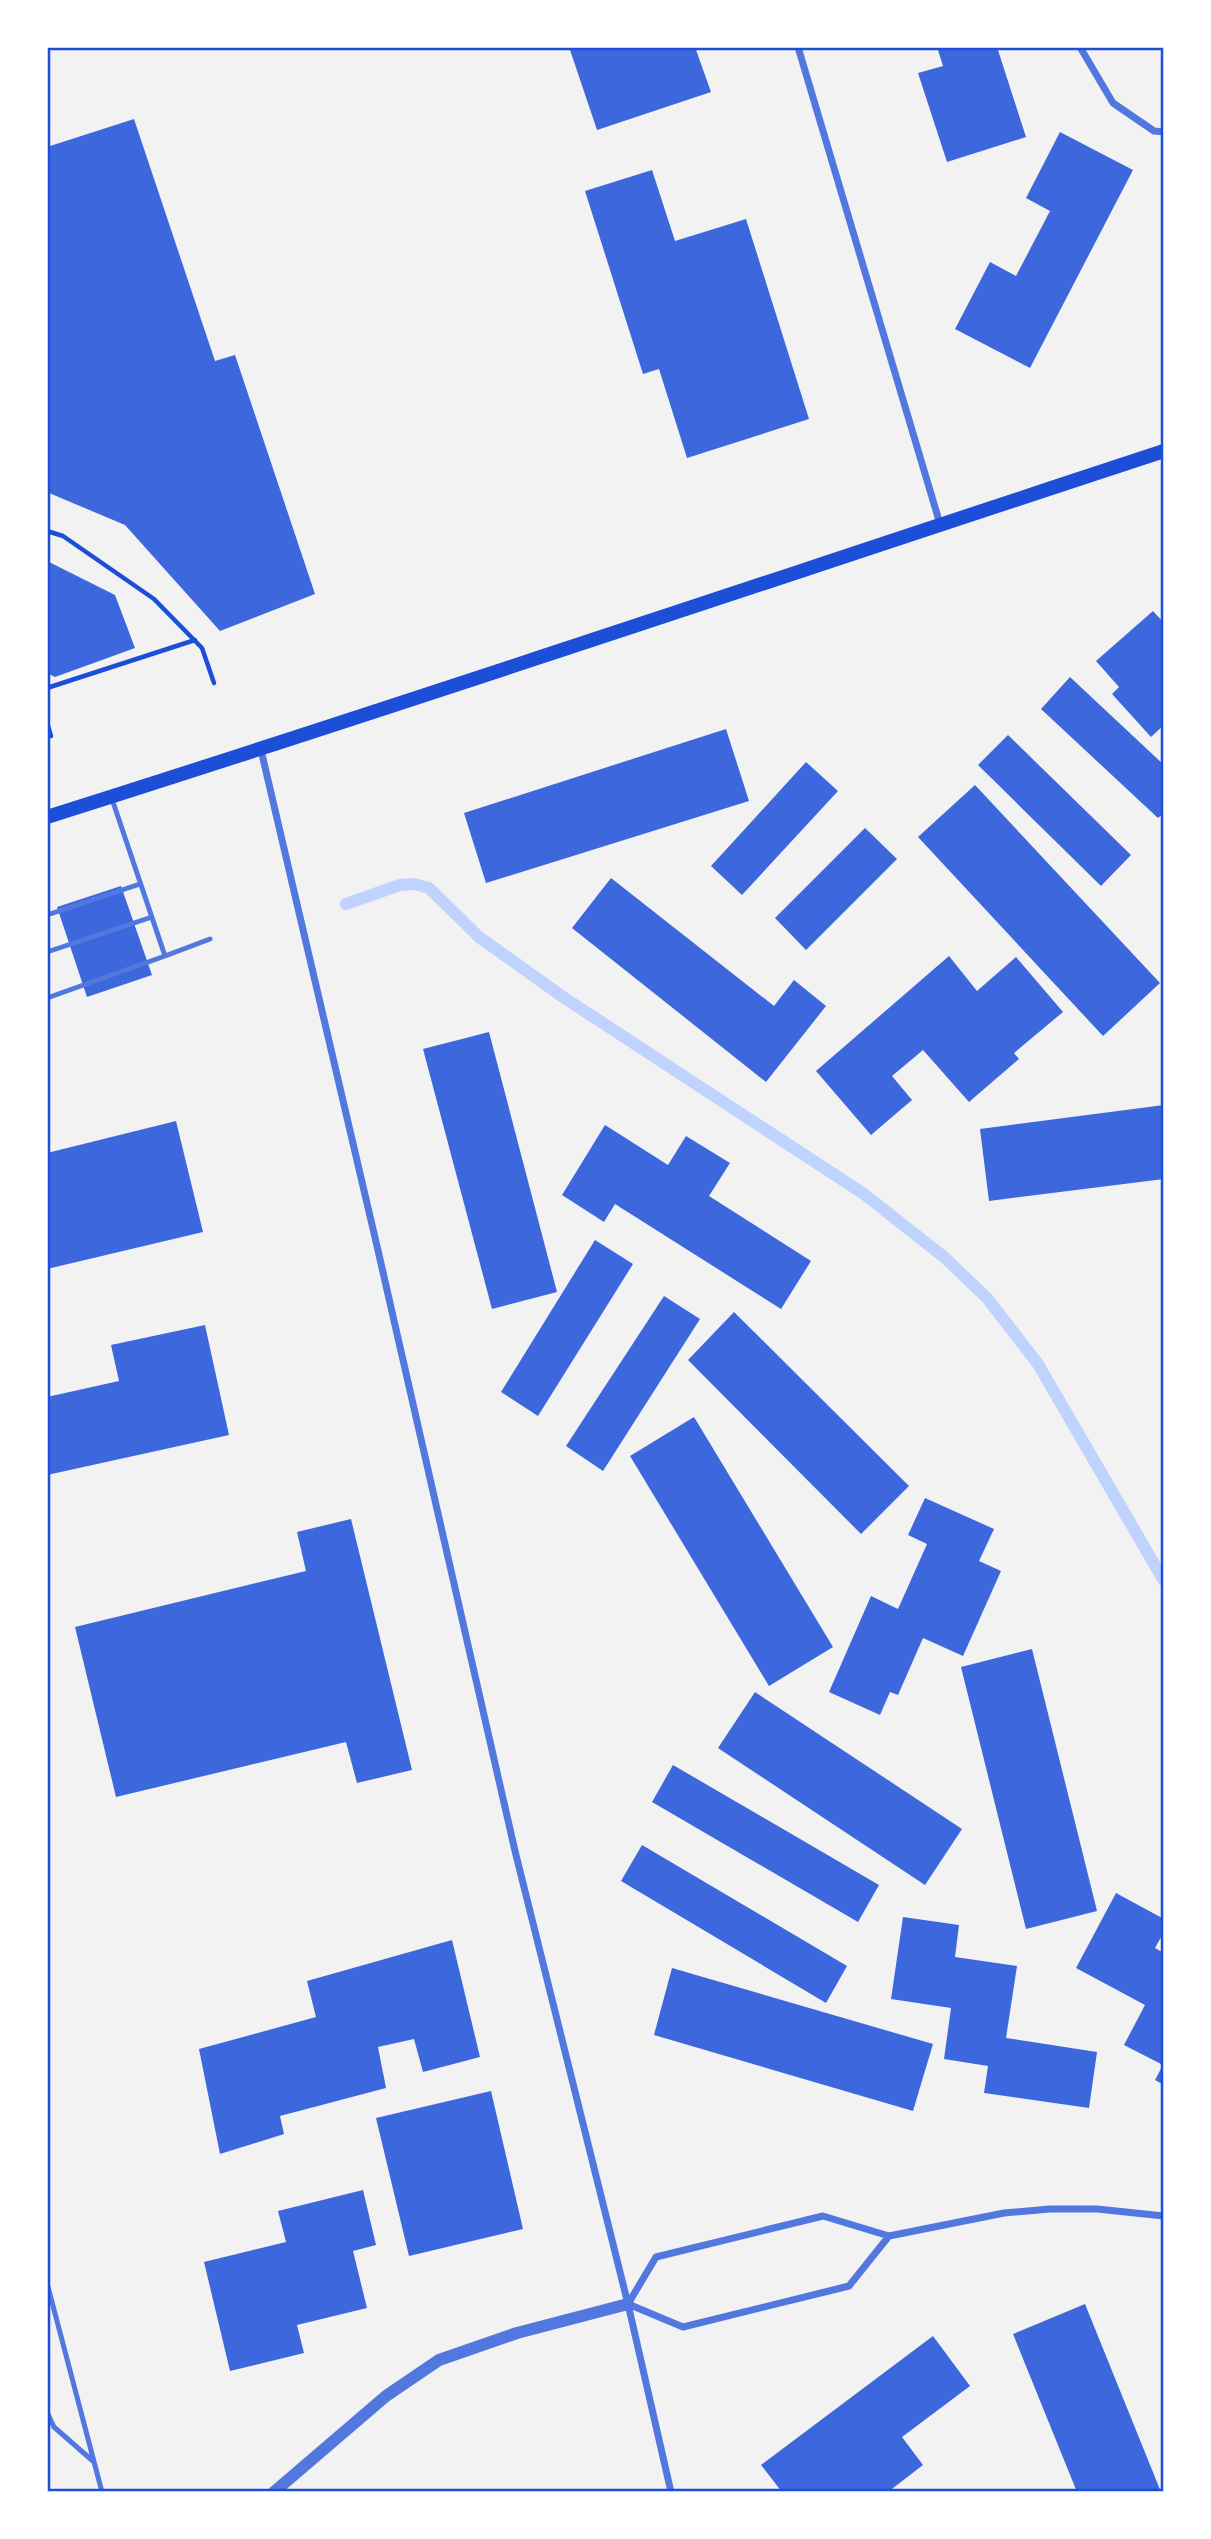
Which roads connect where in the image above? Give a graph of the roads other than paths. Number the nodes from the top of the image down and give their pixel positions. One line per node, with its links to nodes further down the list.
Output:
1 (798, 47): 5 (street)
2 (1080, 47): 3 (street)
3 (1164, 132)
4 (1164, 451): 5 (main road)
5 (940, 524): 6 (main road)
6 (261, 750): 7 (main road); 19 (street)
7 (111, 797): 8 (main road); 9 (lane)
8 (47, 817)
9 (140, 884): 10 (lane); 11 (lane)
10 (47, 915)
11 (152, 918): 13 (lane); 14 (lane)
12 (211, 939): 14 (lane)
13 (47, 952)
14 (165, 956): 15 (lane)
15 (47, 998)
16 (1164, 2216): 17 (street)
17 (889, 2236): 19 (street); 19 (street)
18 (47, 2283): 21 (lane)
19 (628, 2304): 23 (street); 24 (street)
20 (47, 2412): 21 (lane)
21 (94, 2462): 22 (lane)
22 (102, 2492)
23 (274, 2492)
24 (671, 2492)

